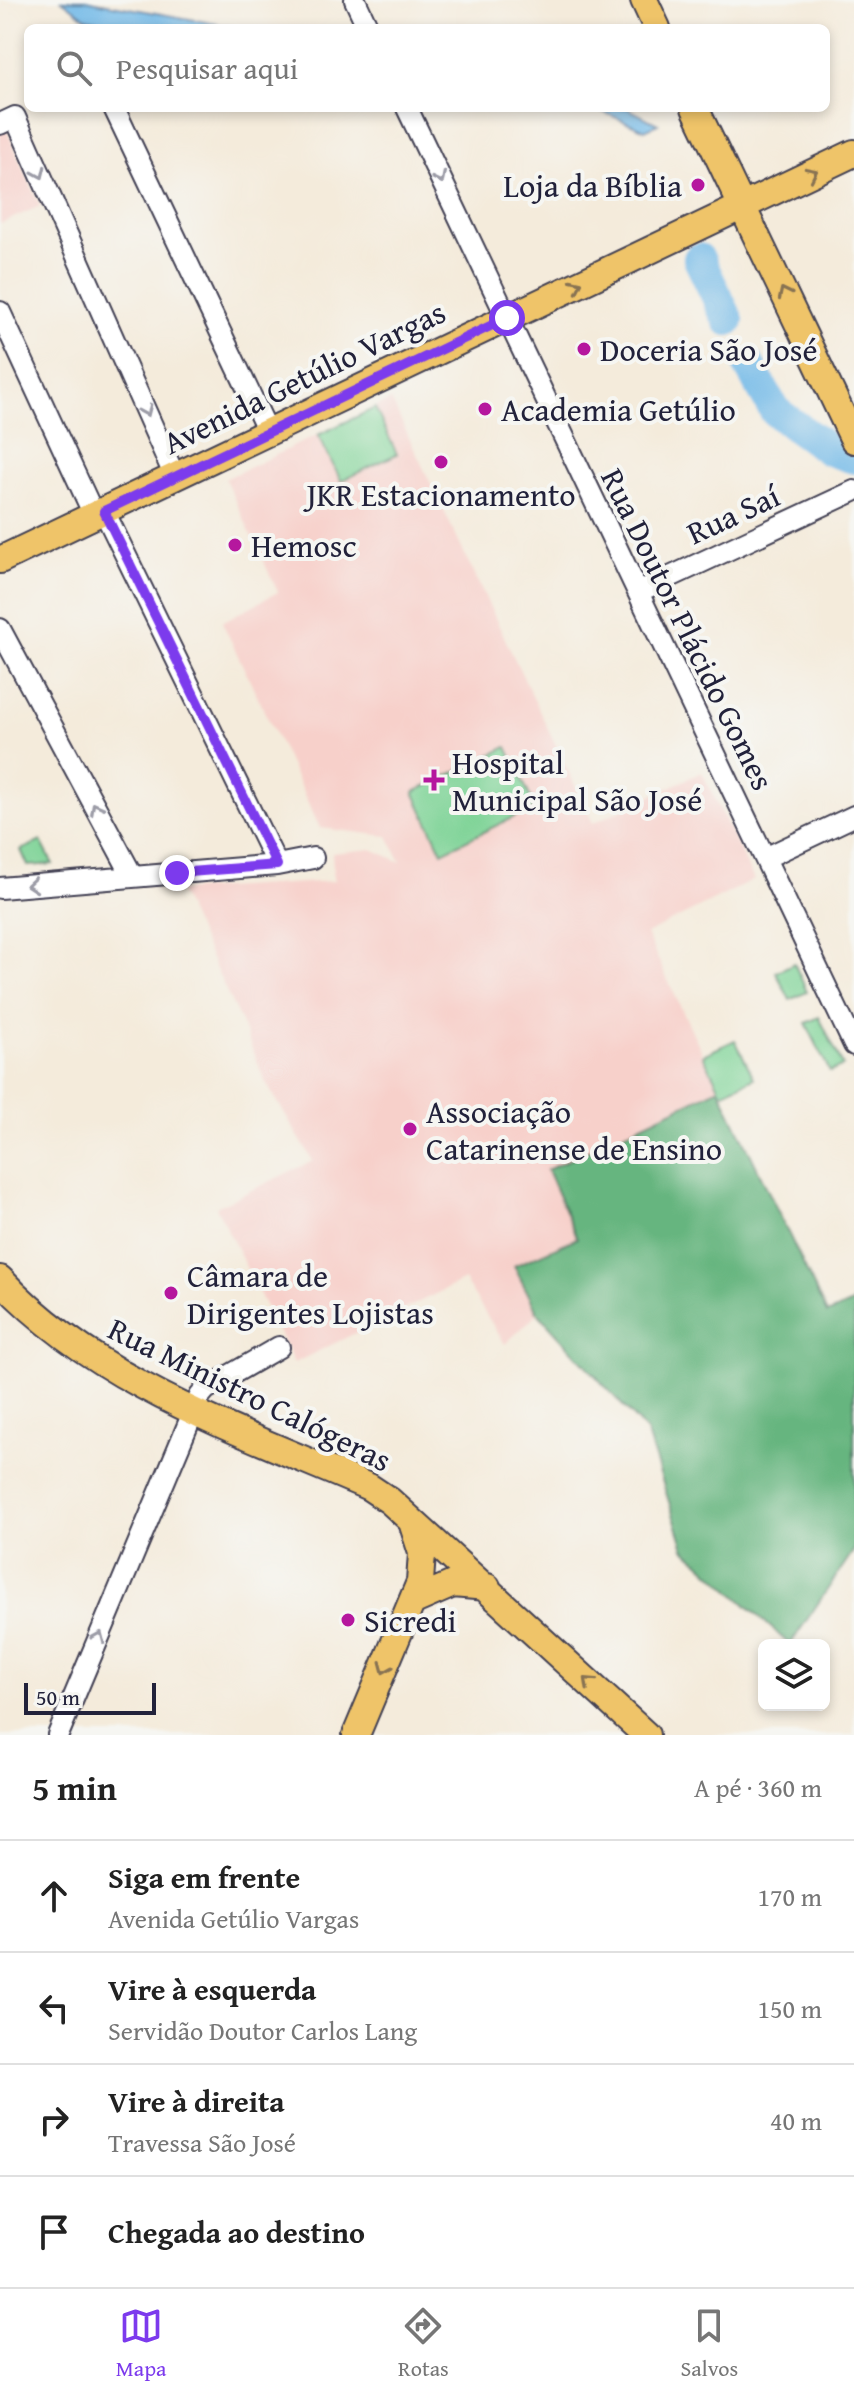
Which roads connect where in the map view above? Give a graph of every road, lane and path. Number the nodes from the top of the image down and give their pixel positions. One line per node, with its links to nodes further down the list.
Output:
1 (355, 0): 3 (street)
2 (644, 0): 4 (main road)
3 (366, 24)
4 (655, 24)
5 (116, 112): 13 (street)
6 (409, 112): 12 (street, Rua Doutor Plácido Gomes, one-way to 12)
7 (697, 112): 10 (main road)
8 (0, 124): 15 (street, one-way to 15)
9 (854, 153): 10 (main road, Avenida Getúlio Vargas, one-way to 9)
10 (742, 206): 12 (main road, Avenida Getúlio Vargas, one-way to 10); 14 (main road, one-way to 10)
11 (0, 312): 17 (street)
12 (507, 318): 13 (main road, Avenida Getúlio Vargas); 19 (street, Rua Doutor Plácido Gomes)
13 (268, 432): 15 (main road, Avenida Getúlio Vargas)
14 (854, 440)
15 (175, 477): 17 (main road, Avenida Getúlio Vargas)
16 (854, 491): 19 (street, Rua Saí)
17 (99, 513): 18 (main road, Avenida Getúlio Vargas); 24 (street)
18 (0, 560)
19 (638, 592): 23 (street, Rua Doutor Plácido Gomes)
20 (0, 629): 25 (street, one-way to 20)
21 (854, 816): 23 (street)
22 (313, 858): 24 (street)
23 (765, 858): 27 (street, Rua Doutor Plácido Gomes)
24 (277, 865): 25 (street)
25 (133, 877): 26 (street, one-way to 26)
26 (0, 888)
27 (854, 1045)
28 (0, 1279): 30 (main road, Rua Ministro Calógeras)
29 (279, 1347): 30 (street)
30 (194, 1410): 31 (main road, Rua Ministro Calógeras); 34 (street, one-way to 30)
31 (411, 1519): 32 (main road, Rua Ministro Calógeras); 33 (main road)
32 (487, 1587): 33 (main road); 36 (main road, Rua Ministro Calógeras, one-way to 32)
33 (414, 1601): 35 (main road, one-way to 35)
34 (58, 1735)
35 (356, 1735)
36 (646, 1735)

